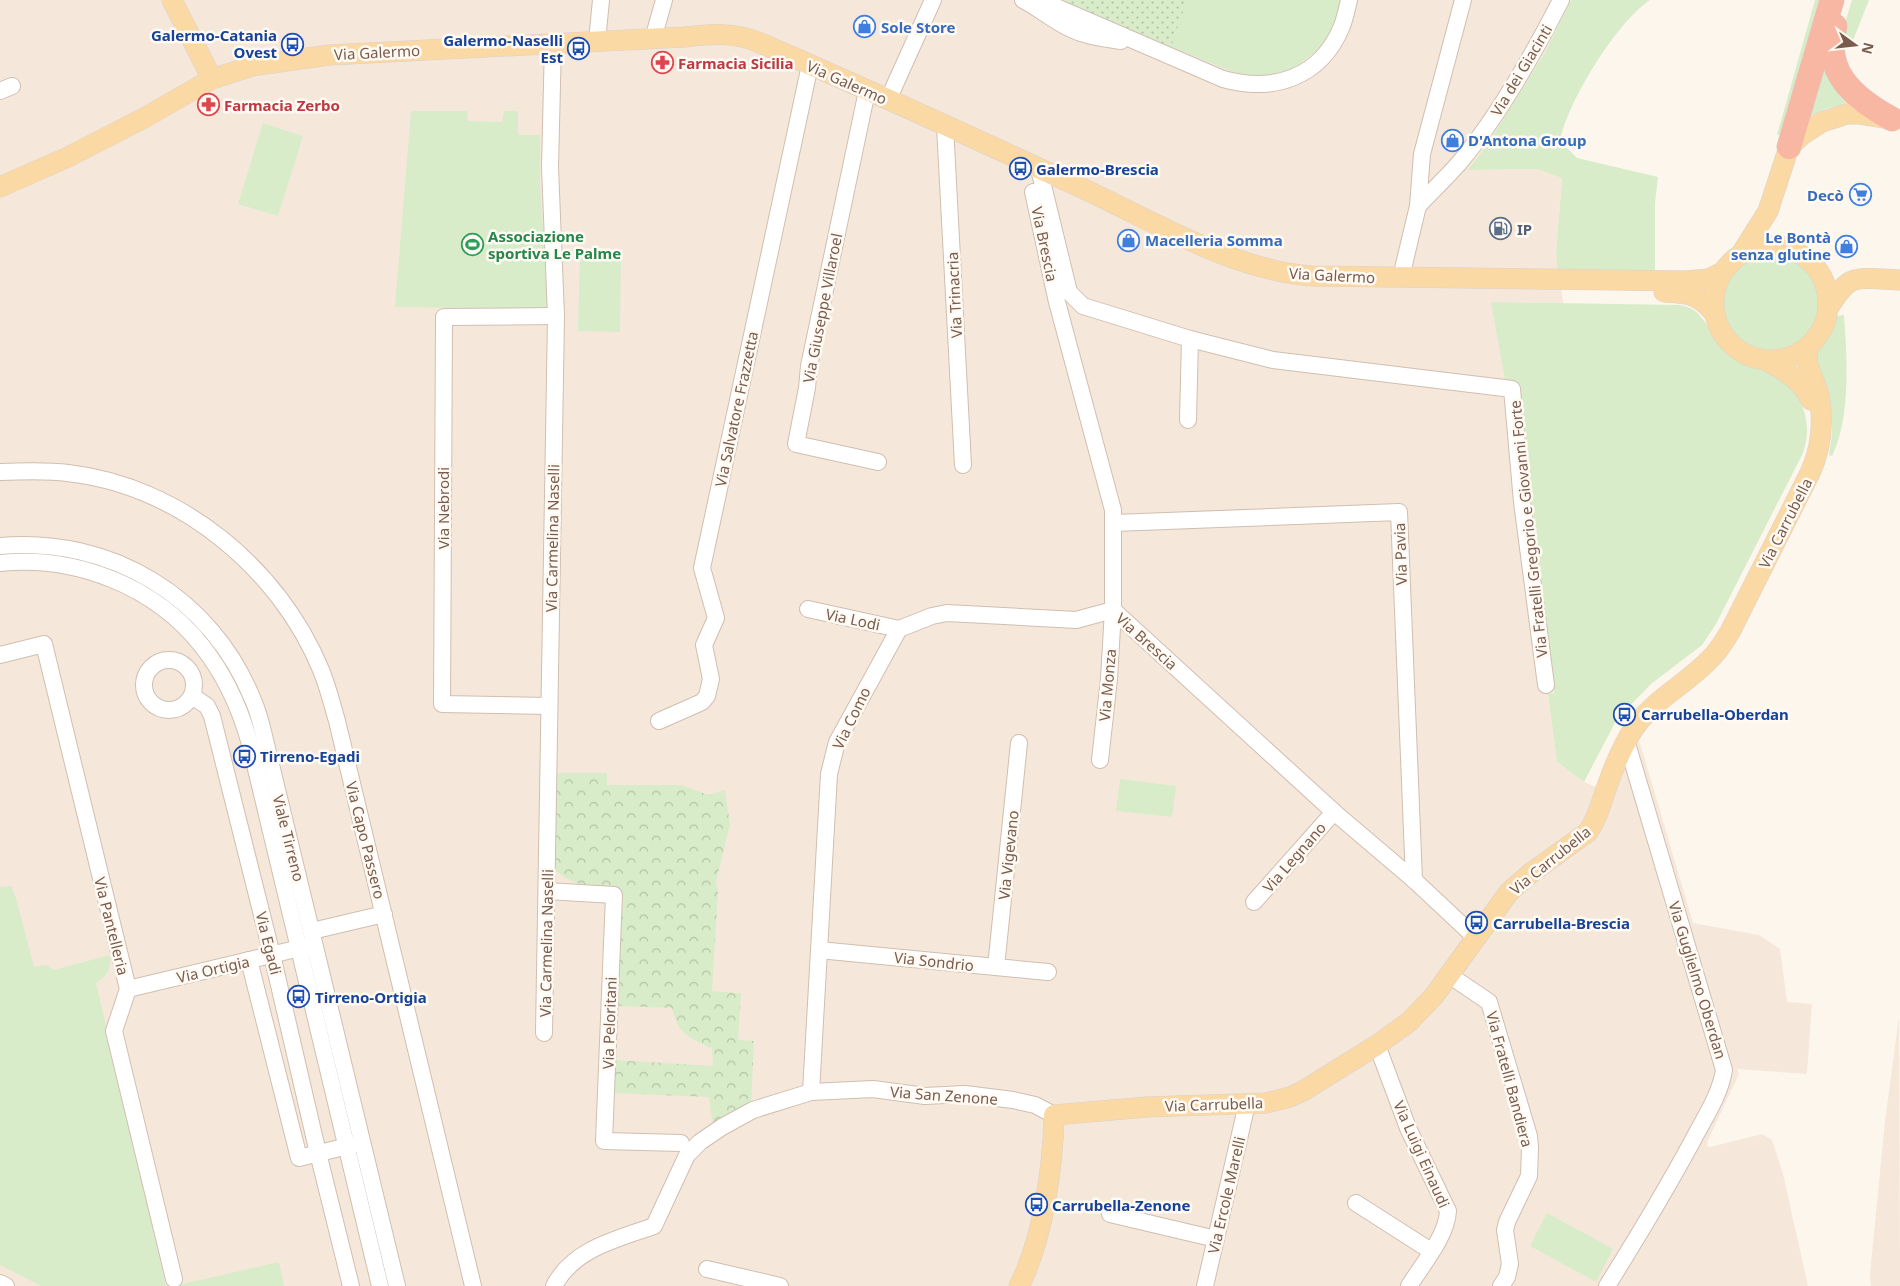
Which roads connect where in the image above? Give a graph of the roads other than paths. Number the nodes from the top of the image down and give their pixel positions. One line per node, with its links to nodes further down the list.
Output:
1 (172, 0): 17 (main road)
2 (600, 0): 14 (street)
3 (664, 0): 13 (street)
4 (933, 0): 19 (street)
5 (1023, 0): 12 (street)
6 (1040, 0): 12 (street)
7 (1349, 0): 12 (street)
8 (1463, 0): 25 (street)
9 (1561, 0): 25 (street, Via dei Giacinti)
10 (1832, 0): 22 (highway)
11 (1843, 0): 20 (highway)
12 (1096, 30)
13 (653, 39): 14 (main road, Via Galermo); 16 (main road, Via Galermo)
14 (597, 41): 15 (main road, Via Galermo)
15 (553, 43): 17 (main road, Via Galermo); 33 (street, Via Carmelina Naselli)
16 (810, 64): 18 (main road, Via Galermo); 52 (street, Via Salvatore Frazzetta)
17 (212, 79): 24 (main road, Via Galermo)
18 (867, 91): 19 (main road, Via Galermo); 39 (street, Via Giuseppe Villaroel)
19 (888, 100): 21 (main road, Via Galermo)
20 (1896, 121): 22 (main road)
21 (945, 126): 23 (main road, Via Galermo); 40 (street, Via Trinacria)
22 (1789, 148): 26 (main road)
23 (1033, 166): 28 (main road, Via Galermo); 34 (street, Via Fratelli Gregorio e Giovanni Forte); 42 (street, Via Brescia)
24 (0, 187)
25 (1418, 206): 28 (street)
26 (1742, 254): 27 (main road); 31 (main road)
27 (1723, 272): 29 (main road); 32 (main road)
28 (1401, 278): 29 (main road, Via Galermo)
29 (1513, 279): 32 (main road)
30 (1900, 280): 31 (main road)
31 (1828, 308): 35 (main road)
32 (1714, 313): 36 (main road)
33 (556, 316): 51 (street, Via Carmelina Naselli); 51 (street, Via Nebrodi)
34 (1190, 339): 37 (street); 49 (street, Via Fratelli Gregorio e Giovanni Forte)
35 (1808, 347): 36 (main road); 38 (main road, Via Carrubella)
36 (1767, 361): 38 (main road)
37 (1188, 420)
38 (1821, 420): 53 (main road, Via Carrubella)
39 (878, 462)
40 (962, 465)
41 (0, 472): 61 (street, Via Capo Passero)
42 (1114, 523): 46 (street, Via Brescia); 58 (street, Via Pavia)
43 (0, 546): 54 (street, Viale Tirreno)
44 (0, 563): 54 (street, Viale Tirreno)
45 (808, 609): 47 (street, Via Lodi)
46 (1113, 610): 47 (street); 56 (street, Via Monza); 57 (street, Via Brescia)
47 (899, 629): 65 (street, Via Como)
48 (0, 654): 71 (street, Via Pantelleria)
49 (1546, 685)
50 (192, 696): 66 (street, Via Egadi)
51 (549, 706): 59 (street, Via Carmelina Naselli)
52 (659, 721)
53 (1626, 740): 63 (main road, Via Carrubella); 99 (street, Via Guglielmo Oberdan)
54 (258, 742): 62 (street, Viale Tirreno); 64 (street, Viale Tirreno)
55 (1019, 743): 68 (street, Via Vigevano)
56 (1100, 760)
57 (1334, 812): 58 (street, Via Brescia); 60 (street, Via Legnano)
58 (1414, 880): 63 (street, Via Brescia)
59 (547, 891): 72 (street, Via Carmelina Naselli); 78 (street, Via Peloritani)
60 (1254, 902)
61 (384, 914): 62 (street, Via Ortigia); 92 (street, Via Capo Passero)
62 (314, 938): 64 (street, Via Ortigia); 77 (street, Viale Tirreno)
63 (1476, 938): 70 (main road, Via Carrubella)
64 (298, 949): 66 (street, Via Ortigia); 79 (street, Viale Tirreno)
65 (819, 950): 68 (street, Via Sondrio); 74 (street, Via Como)
66 (272, 955): 67 (street, Via Ortigia); 80 (street, Via Egadi)
67 (249, 960): 71 (street, Via Ortigia); 80 (street)
68 (996, 967): 69 (street, Via Sondrio)
69 (1048, 972)
70 (1449, 975): 73 (main road, Via Carrubella); 98 (street, Via Fratelli Bandiera)
71 (128, 989): 86 (street, Via Pantelleria)
72 (544, 1033)
73 (1377, 1045): 75 (main road, Via Carrubella); 84 (street, Via Luigi Einaudi)
74 (810, 1092): 76 (street, Via San Zenone); 93 (street, Via San Zenone)
75 (1247, 1104): 76 (main road, Via Carrubella); 83 (street, Via Ercole Marelli)
76 (1054, 1115): 95 (main road)
77 (364, 1142): 79 (street); 91 (street, Viale Tirreno)
78 (681, 1143)
79 (346, 1146): 80 (street); 90 (street, Viale Tirreno)
80 (318, 1153): 89 (street, Via Egadi)
81 (1356, 1203): 84 (street)
82 (1110, 1214): 83 (street)
83 (1216, 1239): 96 (street, Via Ercole Marelli)
84 (1431, 1251): 97 (street, Via Luigi Einaudi)
85 (707, 1269): 94 (street)
86 (174, 1279)
87 (0, 1282): 88 (street)
88 (6, 1286)
89 (351, 1286)
90 (380, 1286)
91 (398, 1286)
92 (473, 1286)
93 (554, 1286)
94 (780, 1286)
95 (1019, 1286)
96 (1205, 1286)
97 (1409, 1286)
98 (1501, 1286)
99 (1607, 1286)

